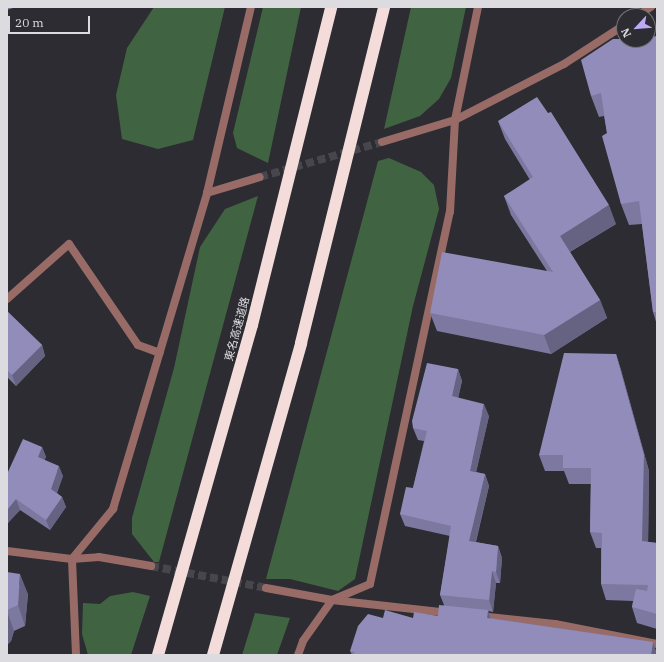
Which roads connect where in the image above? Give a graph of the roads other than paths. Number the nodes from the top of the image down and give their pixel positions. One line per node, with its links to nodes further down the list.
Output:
1 (251, 7): 9 (street)
2 (331, 7): 19 (highway, 東名高速道路)
3 (384, 7): 20 (highway)
4 (478, 7): 6 (street)
5 (616, 30): 6 (street)
6 (455, 120): 7 (street); 16 (street)
7 (382, 142)
8 (260, 178): 9 (street)
9 (208, 193): 11 (street)
10 (7, 299): 11 (street)
11 (160, 353): 13 (street)
12 (7, 551): 13 (street)
13 (72, 558): 14 (street); 18 (street)
14 (151, 566)
15 (266, 588): 16 (street)
16 (332, 600): 17 (street); 21 (street)
17 (657, 644)
18 (76, 655)
19 (158, 655)
20 (213, 655)
21 (298, 655)

